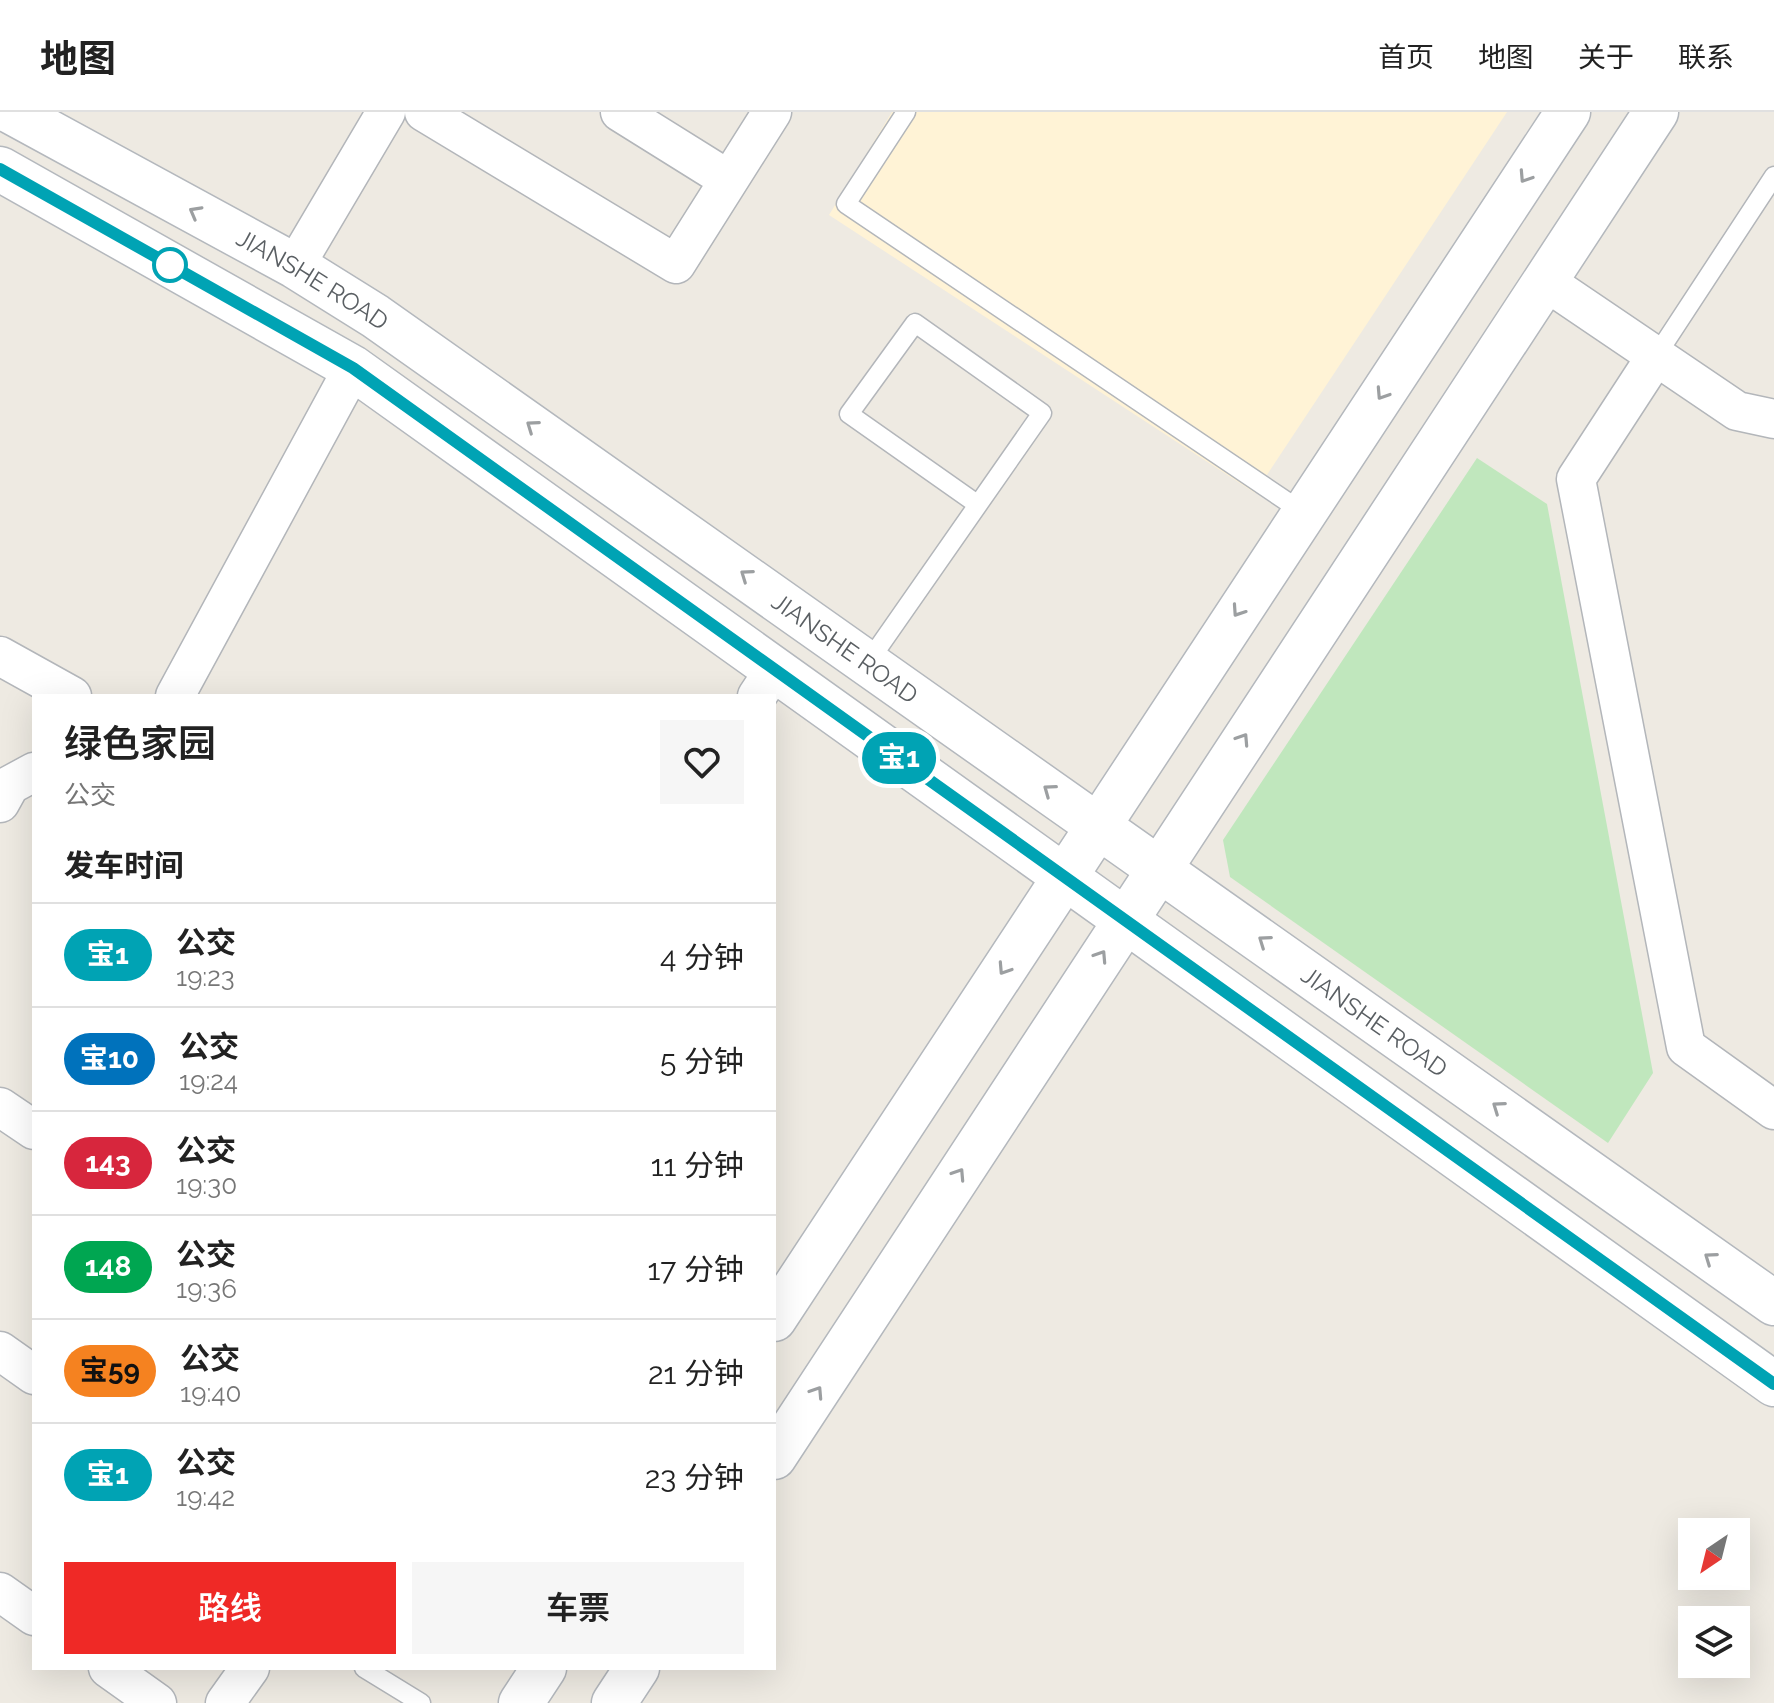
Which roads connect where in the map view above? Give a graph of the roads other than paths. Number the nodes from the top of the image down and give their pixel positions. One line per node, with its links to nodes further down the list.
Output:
1 (12, 112): 12 (main road, JIANSHE ROAD, one-way to 1)
2 (386, 112): 12 (street)
3 (424, 112): 11 (street)
4 (620, 112): 11 (street)
5 (772, 112): 11 (street)
6 (906, 112): 18 (lane)
7 (1568, 112): 18 (main road, one-way to 18)
8 (1656, 112): 13 (main road)
9 (0, 169): 15 (main road)
10 (1774, 176): 14 (lane)
11 (729, 180)
12 (295, 266): 20 (main road, JIANSHE ROAD, one-way to 12)
13 (1545, 281): 14 (street); 27 (main road, one-way to 13)
14 (1656, 356): 16 (street); 31 (street)
15 (353, 368): 21 (main road); 23 (street)
16 (1774, 419)
17 (977, 504): 17 (lane); 20 (lane)
18 (1304, 513): 26 (main road, one-way to 26)
19 (0, 656): 22 (street)
20 (869, 661): 26 (main road, JIANSHE ROAD, one-way to 20)
21 (766, 682): 28 (main road)
22 (68, 694)
23 (176, 694)
24 (32, 773): 25 (street)
25 (0, 803)
26 (1097, 824): 27 (main road, JIANSHE ROAD); 28 (main road)
27 (1159, 866): 29 (main road); 33 (main road, JIANSHE ROAD, one-way to 27)
28 (1065, 877): 29 (main road); 34 (main road, one-way to 34)
29 (1124, 920): 37 (main road); 38 (main road, one-way to 29)
30 (0, 1107): 32 (street)
31 (1774, 1110)
32 (32, 1129)
33 (1774, 1303)
34 (776, 1316)
35 (0, 1351): 36 (street)
36 (32, 1374)
37 (1774, 1384)
38 (776, 1454)
39 (0, 1592): 40 (street)
40 (32, 1615)
41 (111, 1670): 46 (street)
42 (249, 1670): 47 (street)
43 (367, 1670): 48 (lane)
44 (543, 1670): 49 (main road)
45 (636, 1670): 50 (main road)
46 (157, 1703)
47 (225, 1703)
48 (421, 1703)
49 (521, 1703)
50 (614, 1703)

